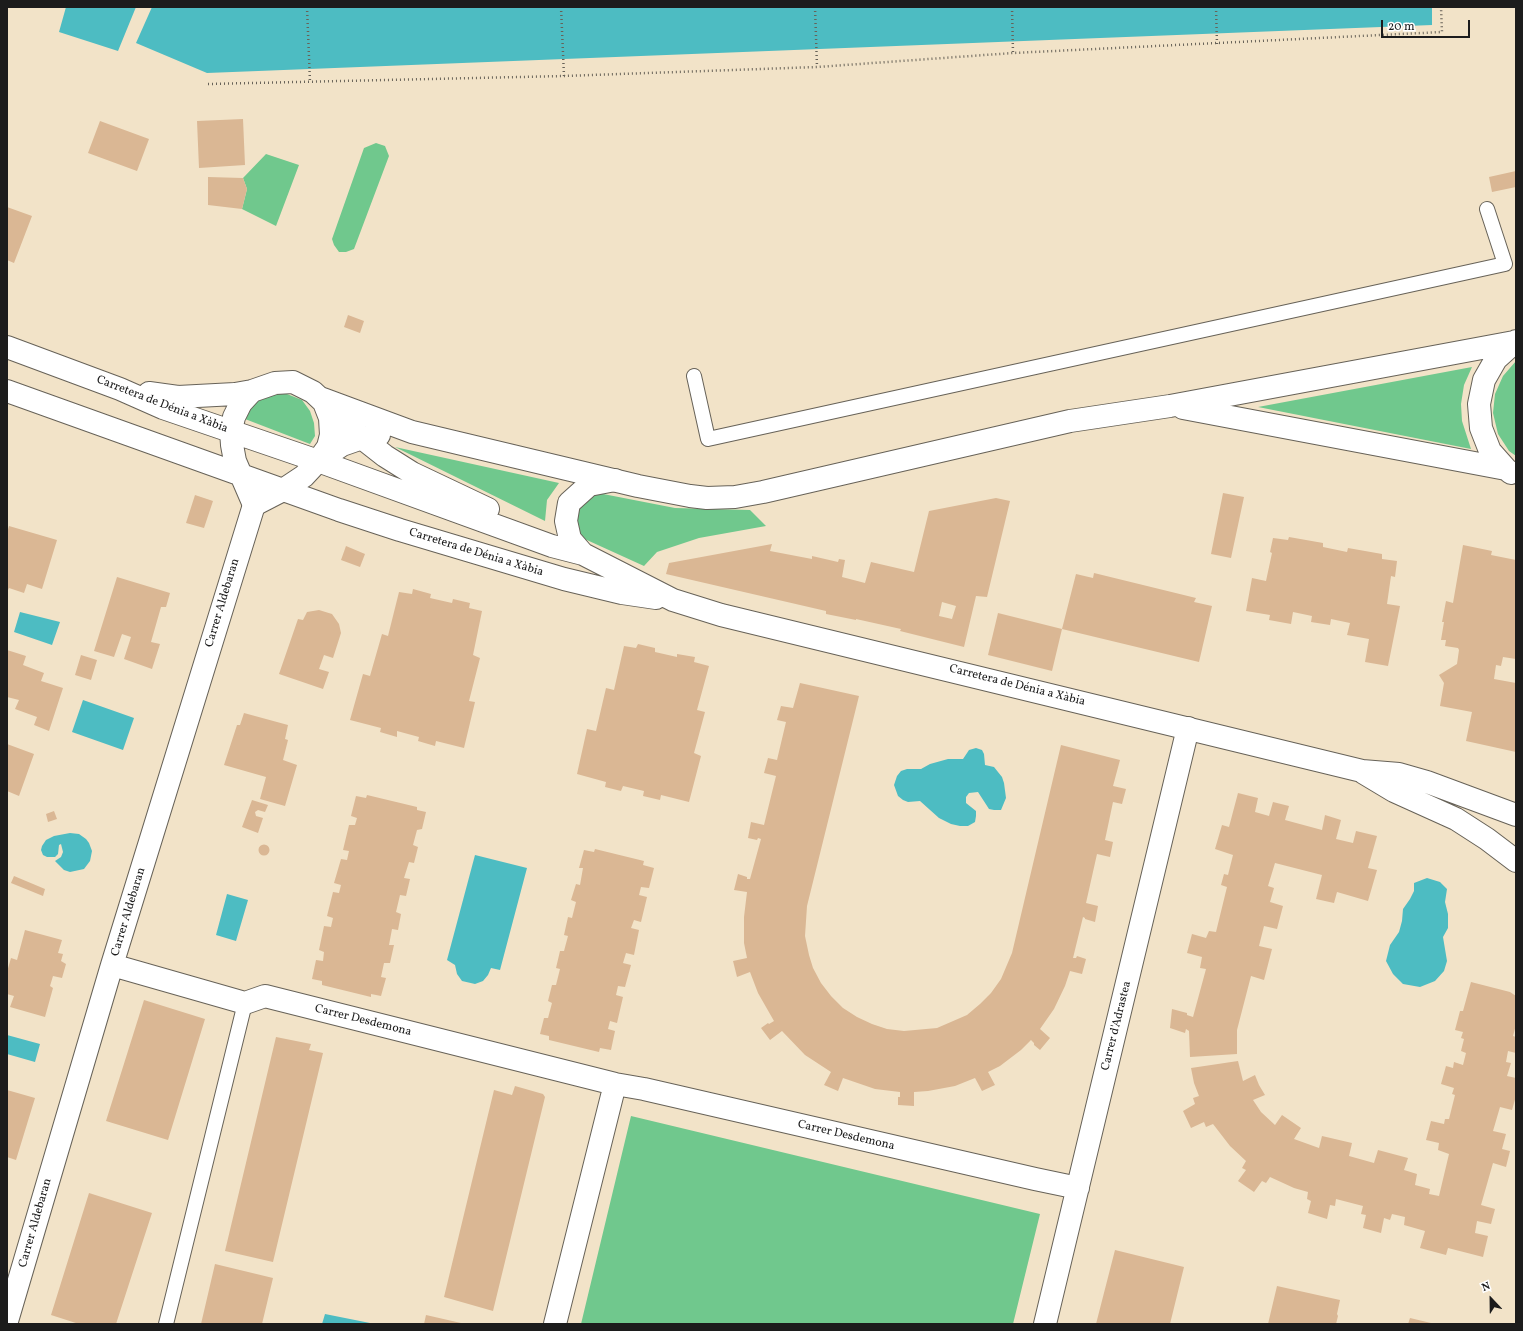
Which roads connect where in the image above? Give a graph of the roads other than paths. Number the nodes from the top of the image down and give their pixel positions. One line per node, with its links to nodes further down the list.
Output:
1 (1487, 209): 4 (lane)
2 (1515, 342): 9 (street); 14 (street)
3 (7, 347): 5 (street, Carretera de Dénia a Xàbia)
4 (694, 376)
5 (120, 389): 7 (street); 10 (street, Carretera de Dénia a Xàbia)
6 (7, 390): 15 (street, Carretera de Dénia a Xàbia)
7 (252, 391): 8 (street); 10 (street)
8 (323, 399): 11 (street); 12 (street); 13 (street)
9 (1170, 406): 14 (street); 16 (street)
10 (231, 431): 13 (street, Carretera de Dénia a Xàbia); 15 (street)
11 (412, 432): 12 (street); 16 (street)
12 (362, 438): 13 (street); 19 (street)
13 (318, 461): 17 (street); 19 (street, Carretera de Dénia a Xàbia)
14 (1511, 473)
15 (242, 475): 17 (street, Carretera de Dénia a Xàbia); 18 (street)
16 (615, 480): 19 (street)
17 (283, 490): 18 (street); 20 (street, Carretera de Dénia a Xàbia)
18 (254, 505): 25 (street, Carrer Aldebaran)
19 (583, 554): 20 (street, Carretera de Dénia a Xàbia)
20 (673, 600): 21 (street, Carretera de Dénia a Xàbia)
21 (1188, 728): 22 (street, Carretera de Dénia a Xàbia); 28 (street, Carrer d'Adrastea)
22 (1362, 771): 23 (street, Carretera de Dénia a Xàbia); 24 (street, Carretera de Dénia a Xàbia)
23 (1516, 815)
24 (1516, 861)
25 (112, 965): 26 (street); 29 (street, Carrer Aldebaran)
26 (245, 1003): 27 (street, Carrer Desdemona); 30 (lane)
27 (615, 1084): 28 (street, Carrer Desdemona); 31 (street)
28 (1078, 1188): 32 (street, Carrer d'Adrastea)
29 (7, 1321)
30 (166, 1324)
31 (555, 1324)
32 (1045, 1324)

